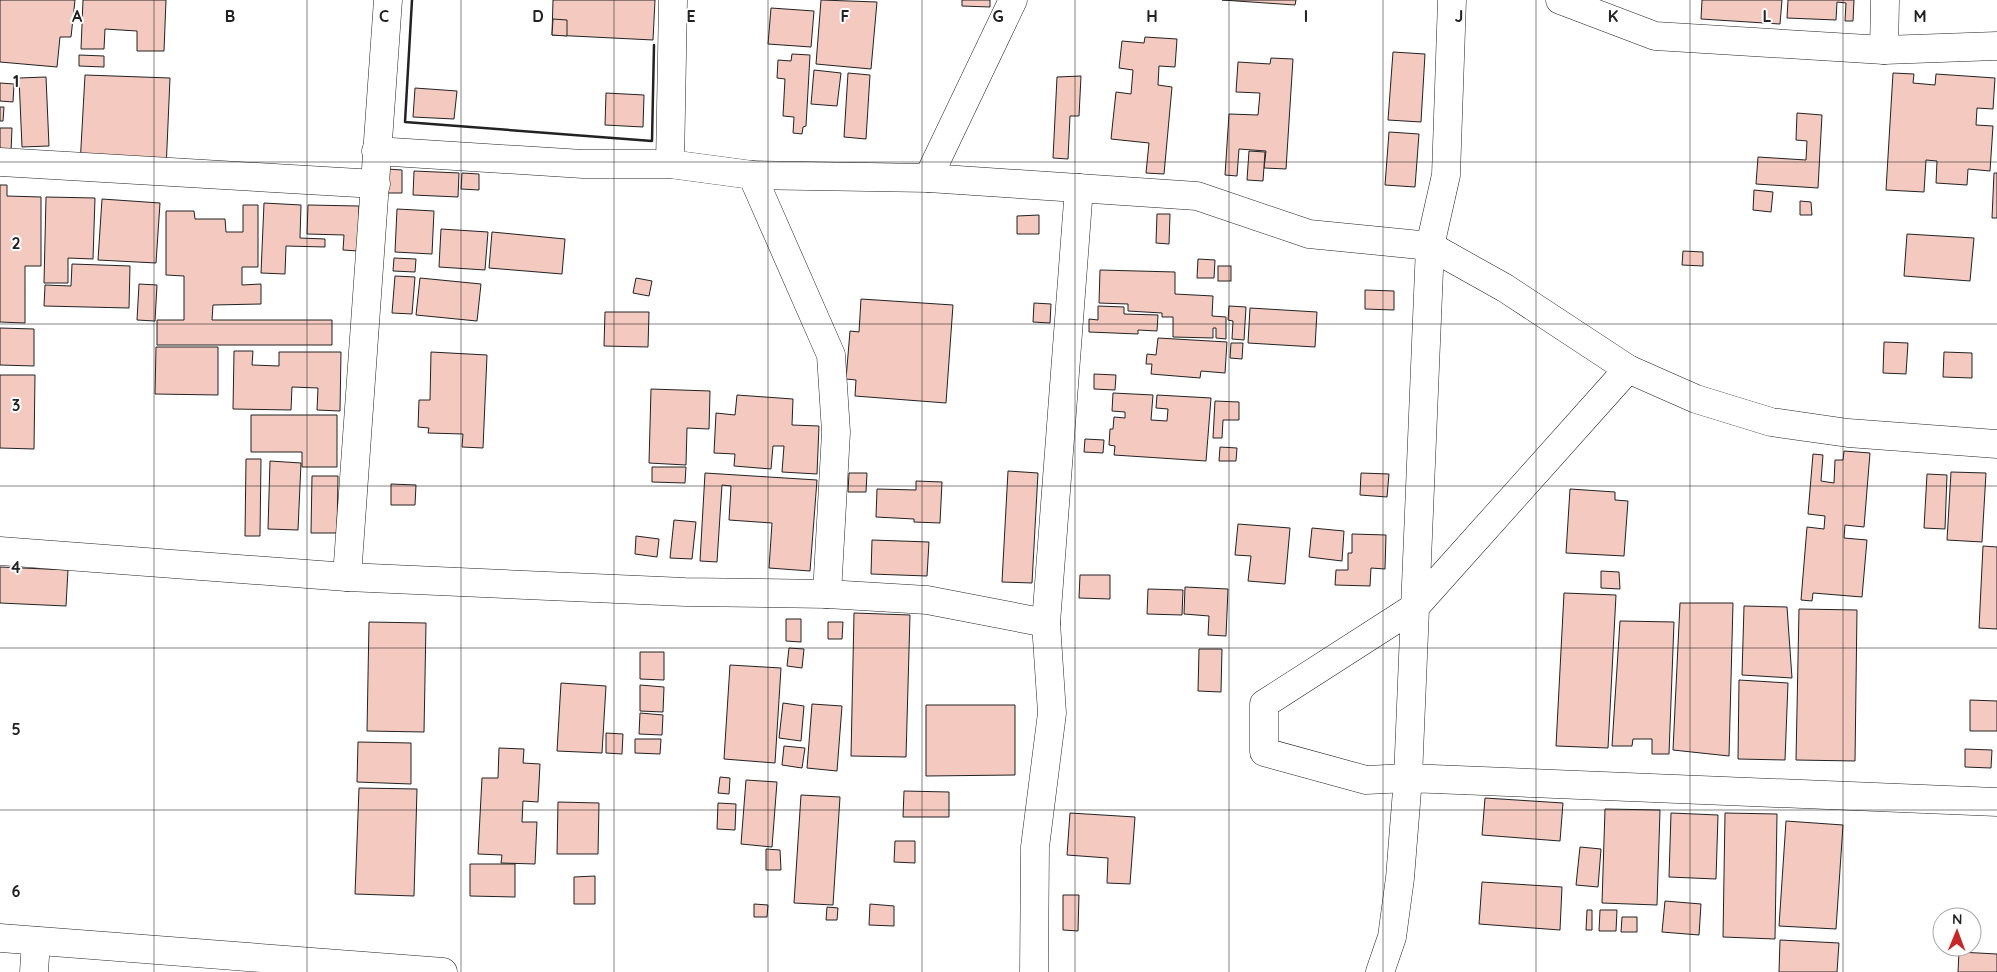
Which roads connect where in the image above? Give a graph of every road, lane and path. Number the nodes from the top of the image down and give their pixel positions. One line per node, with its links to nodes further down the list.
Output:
1 (388, 0): 9 (street)
2 (673, 0): 11 (street)
3 (1012, 0): 13 (street)
4 (1452, 0): 16 (street)
5 (1560, 0): 8 (street)
6 (1885, 0): 8 (street)
7 (1997, 46): 8 (street)
8 (1884, 50)
9 (376, 151): 11 (street); 14 (street)
10 (0, 162): 14 (street)
11 (670, 164): 12 (street)
12 (752, 175): 13 (street); 21 (street)
13 (928, 178): 15 (street)
14 (376, 184): 20 (street)
15 (1079, 188): 16 (street); 23 (street)
16 (1430, 246): 17 (street); 22 (street)
17 (1628, 369): 18 (street); 22 (street)
18 (1997, 444)
19 (0, 551): 20 (street)
20 (347, 577): 21 (street)
21 (827, 594): 23 (street)
22 (1415, 606): 24 (street); 24 (street)
23 (1046, 623): 30 (street)
24 (1408, 778): 25 (street); 31 (street)
25 (1997, 802)
26 (0, 938): 27 (street)
27 (36, 941): 28 (street); 29 (street)
28 (34, 972)
29 (443, 972)
30 (1034, 972)
31 (1380, 972)

